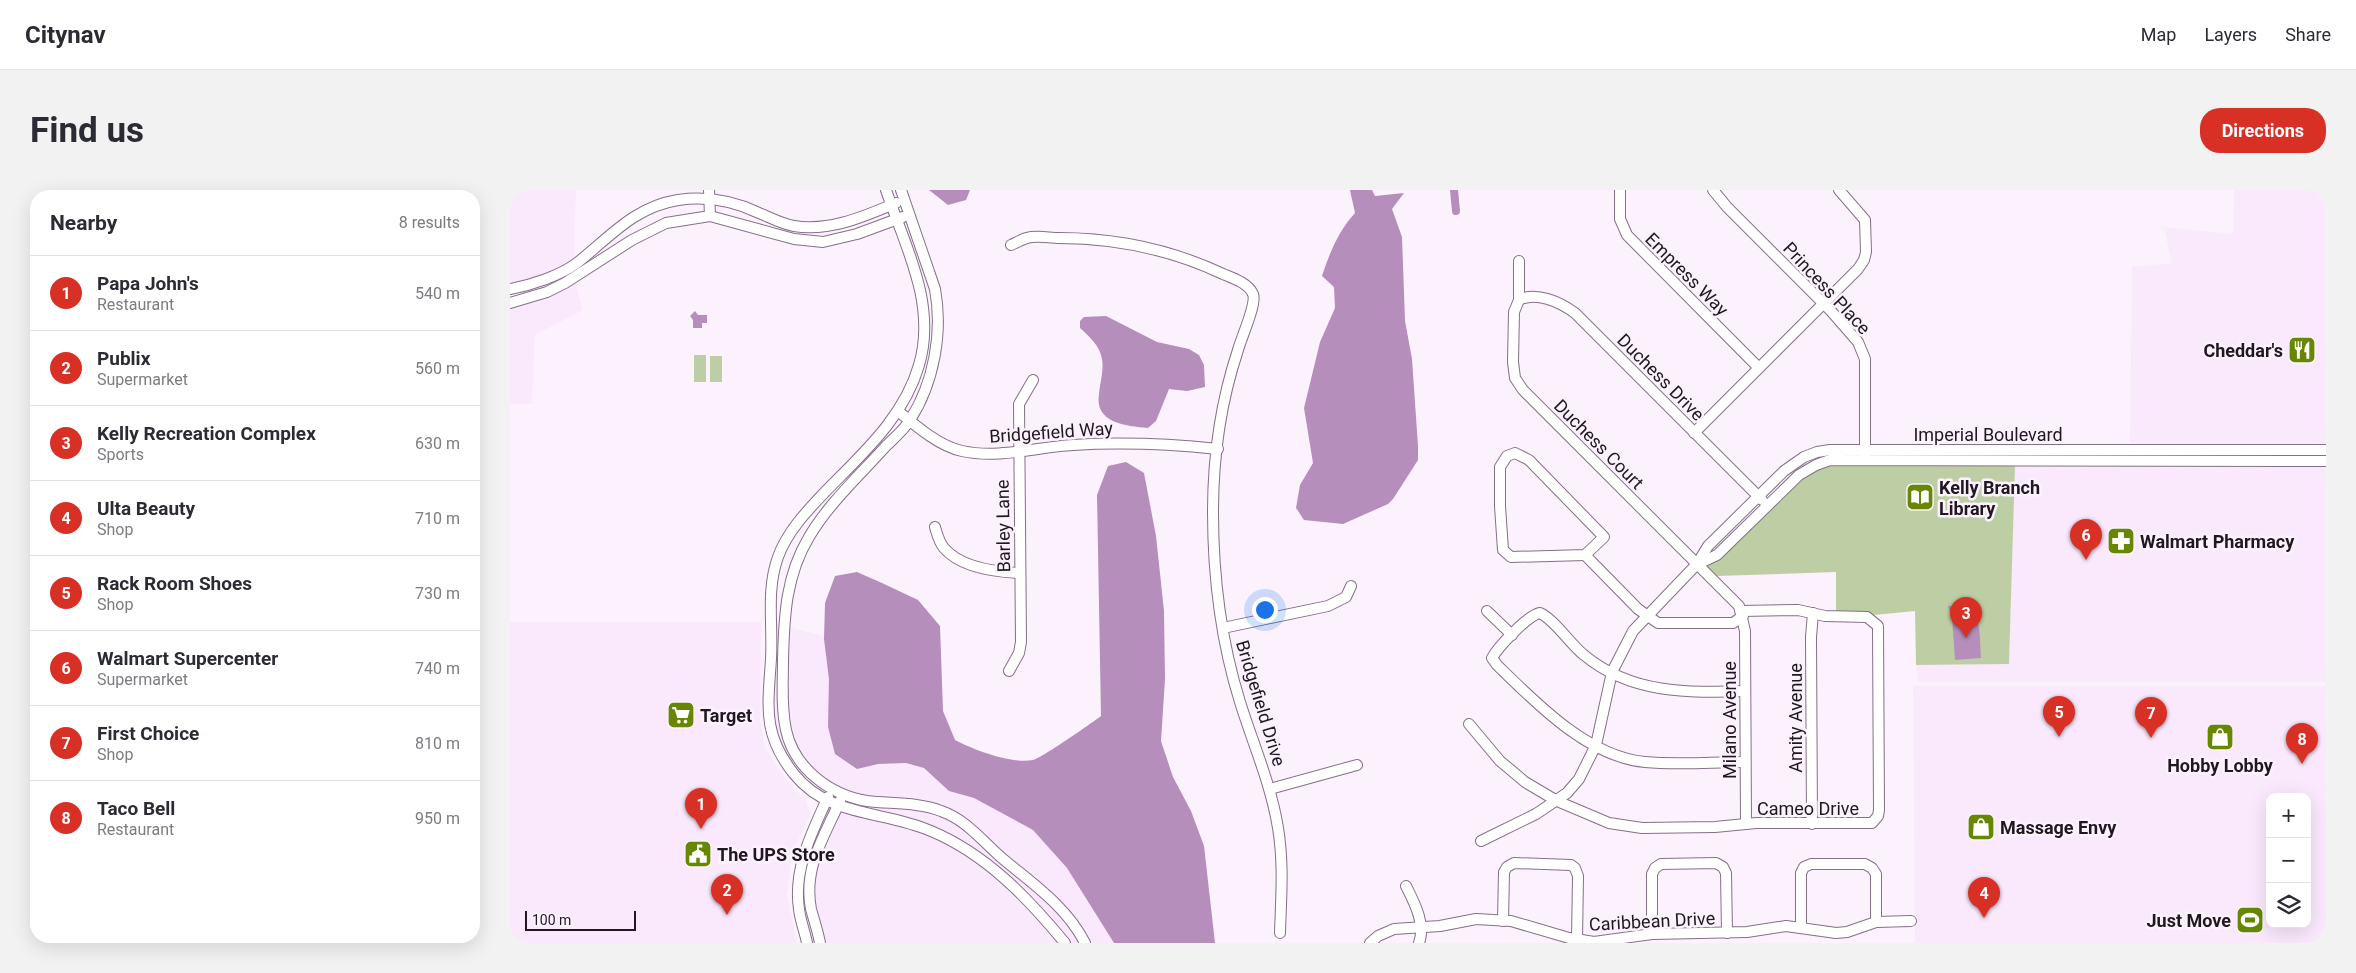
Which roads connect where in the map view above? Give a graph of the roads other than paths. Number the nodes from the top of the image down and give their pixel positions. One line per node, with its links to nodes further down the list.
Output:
1 (886, 190): 7 (street)
2 (1620, 190): 17 (street, Empress Way)
3 (1713, 190): 16 (street, Princess Place)
4 (1839, 190): 16 (street)
5 (709, 195): 7 (street); 9 (street); 13 (street)
6 (902, 195): 7 (street); 8 (street)
7 (891, 205): 10 (street)
8 (909, 214): 10 (street); 20 (street)
9 (710, 216): 10 (street); 15 (street)
10 (897, 220): 19 (street)
11 (1011, 245): 22 (street, Bridgefield Drive)
12 (1519, 262): 14 (street, Duchess Court)
13 (510, 288)
14 (1519, 300): 21 (street, Duchess Drive); 31 (street, Duchess Court)
15 (510, 303)
16 (1822, 303): 17 (street); 25 (street, Princess Place)
17 (1758, 367): 21 (street)
18 (1032, 380): 24 (street, Barley Lane)
19 (898, 411): 20 (street, Bridgefield Way); 51 (street)
20 (910, 421): 24 (street, Bridgefield Way); 47 (street)
21 (1694, 432): 27 (street, Duchess Drive)
22 (1218, 449): 24 (street, Bridgefield Way); 38 (street, Bridgefield Drive)
23 (2326, 450): 25 (street, Imperial Boulevard)
24 (1019, 451): 32 (street, Barley Lane)
25 (1865, 454): 26 (street, Imperial Boulevard); 27 (street, Imperial Boulevard); 28 (street, Imperial Boulevard)
26 (2326, 461)
27 (1758, 496): 28 (street, Duchess Drive); 31 (street, Imperial Boulevard)
28 (1769, 505): 31 (street, Imperial Boulevard)
29 (935, 527): 32 (street)
30 (1585, 555): 30 (street); 37 (street)
31 (1697, 564): 35 (street, Duchess Court); 37 (street, Imperial Boulevard)
32 (1020, 573): 40 (street, Barley Lane)
33 (1351, 586): 38 (street)
34 (1488, 611): 39 (street)
35 (1742, 613): 36 (street, Cameo Drive); 37 (street, Cameo Drive); 42 (street, Milano Avenue)
36 (1814, 613): 54 (street, Amity Avenue); 54 (street, Cameo Drive)
37 (1647, 616): 41 (street, Imperial Boulevard)
38 (1223, 628): 48 (street, Bridgefield Drive)
39 (1512, 635): 41 (street); 44 (street)
40 (1009, 671)
41 (1612, 672): 42 (street); 44 (street, Imperial Boulevard)
42 (1745, 691): 45 (street, Milano Avenue)
43 (1469, 724): 50 (street, Cameo Drive)
44 (1596, 745): 45 (street); 50 (street, Imperial Boulevard)
45 (1745, 762): 53 (street, Milano Avenue)
46 (1357, 765): 48 (street)
47 (831, 789): 49 (street); 51 (street)
48 (1270, 789): 62 (street, Bridgefield Drive)
49 (843, 794): 52 (street); 69 (street)
50 (1557, 801): 53 (street, Cameo Drive); 55 (street, Imperial Boulevard)
51 (826, 802): 52 (street); 66 (street)
52 (838, 806): 67 (street); 68 (street)
53 (1746, 824): 54 (street, Cameo Drive)
54 (1812, 824)
55 (1481, 841)
56 (1406, 886): 61 (street)
57 (1503, 920): 61 (street, Caribbean Drive); 65 (street, Caribbean Drive); 65 (street)
58 (1910, 921): 59 (street, Caribbean Drive)
59 (1876, 922): 60 (street, Caribbean Drive); 60 (street)
60 (1801, 927): 63 (street, Caribbean Drive)
61 (1420, 928): 70 (street, Caribbean Drive); 71 (street)
62 (1280, 933)
63 (1727, 933): 64 (street, Caribbean Drive); 64 (street)
64 (1652, 934): 65 (street, Caribbean Drive)
65 (1577, 940)
66 (807, 943)
67 (820, 943)
68 (1065, 943)
69 (1085, 943)
70 (1370, 943)
71 (1419, 943)

